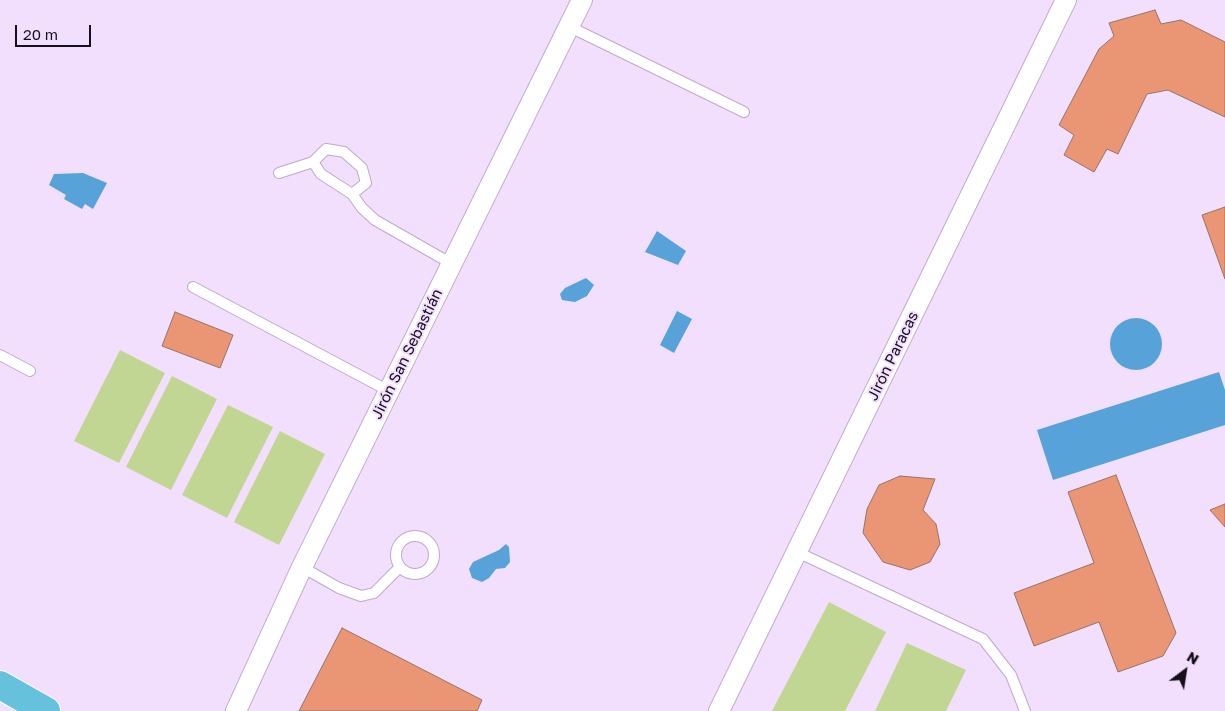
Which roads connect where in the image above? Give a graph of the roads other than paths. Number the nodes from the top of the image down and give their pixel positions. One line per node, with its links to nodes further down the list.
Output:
1 (582, 0): 3 (street, Jirón San Sebastián)
2 (1066, 0): 13 (street, Jirón Paracas)
3 (568, 26): 4 (lane); 8 (street, Jirón San Sebastián)
4 (744, 112)
5 (313, 162): 6 (lane); 7 (lane); 7 (lane)
6 (279, 173)
7 (352, 194): 8 (lane)
8 (452, 264): 12 (street, Jirón San Sebastián)
9 (192, 287): 12 (lane)
10 (0, 354): 11 (lane)
11 (30, 371)
12 (389, 391): 14 (street, Jirón San Sebastián)
13 (797, 552): 19 (street, Jirón Paracas); 20 (lane)
14 (302, 567): 15 (lane); 18 (street, Jirón San Sebastián)
15 (400, 568)
16 (0, 685): 17 (main road)
17 (46, 711)
18 (236, 711)
19 (719, 711)
20 (1025, 711)

